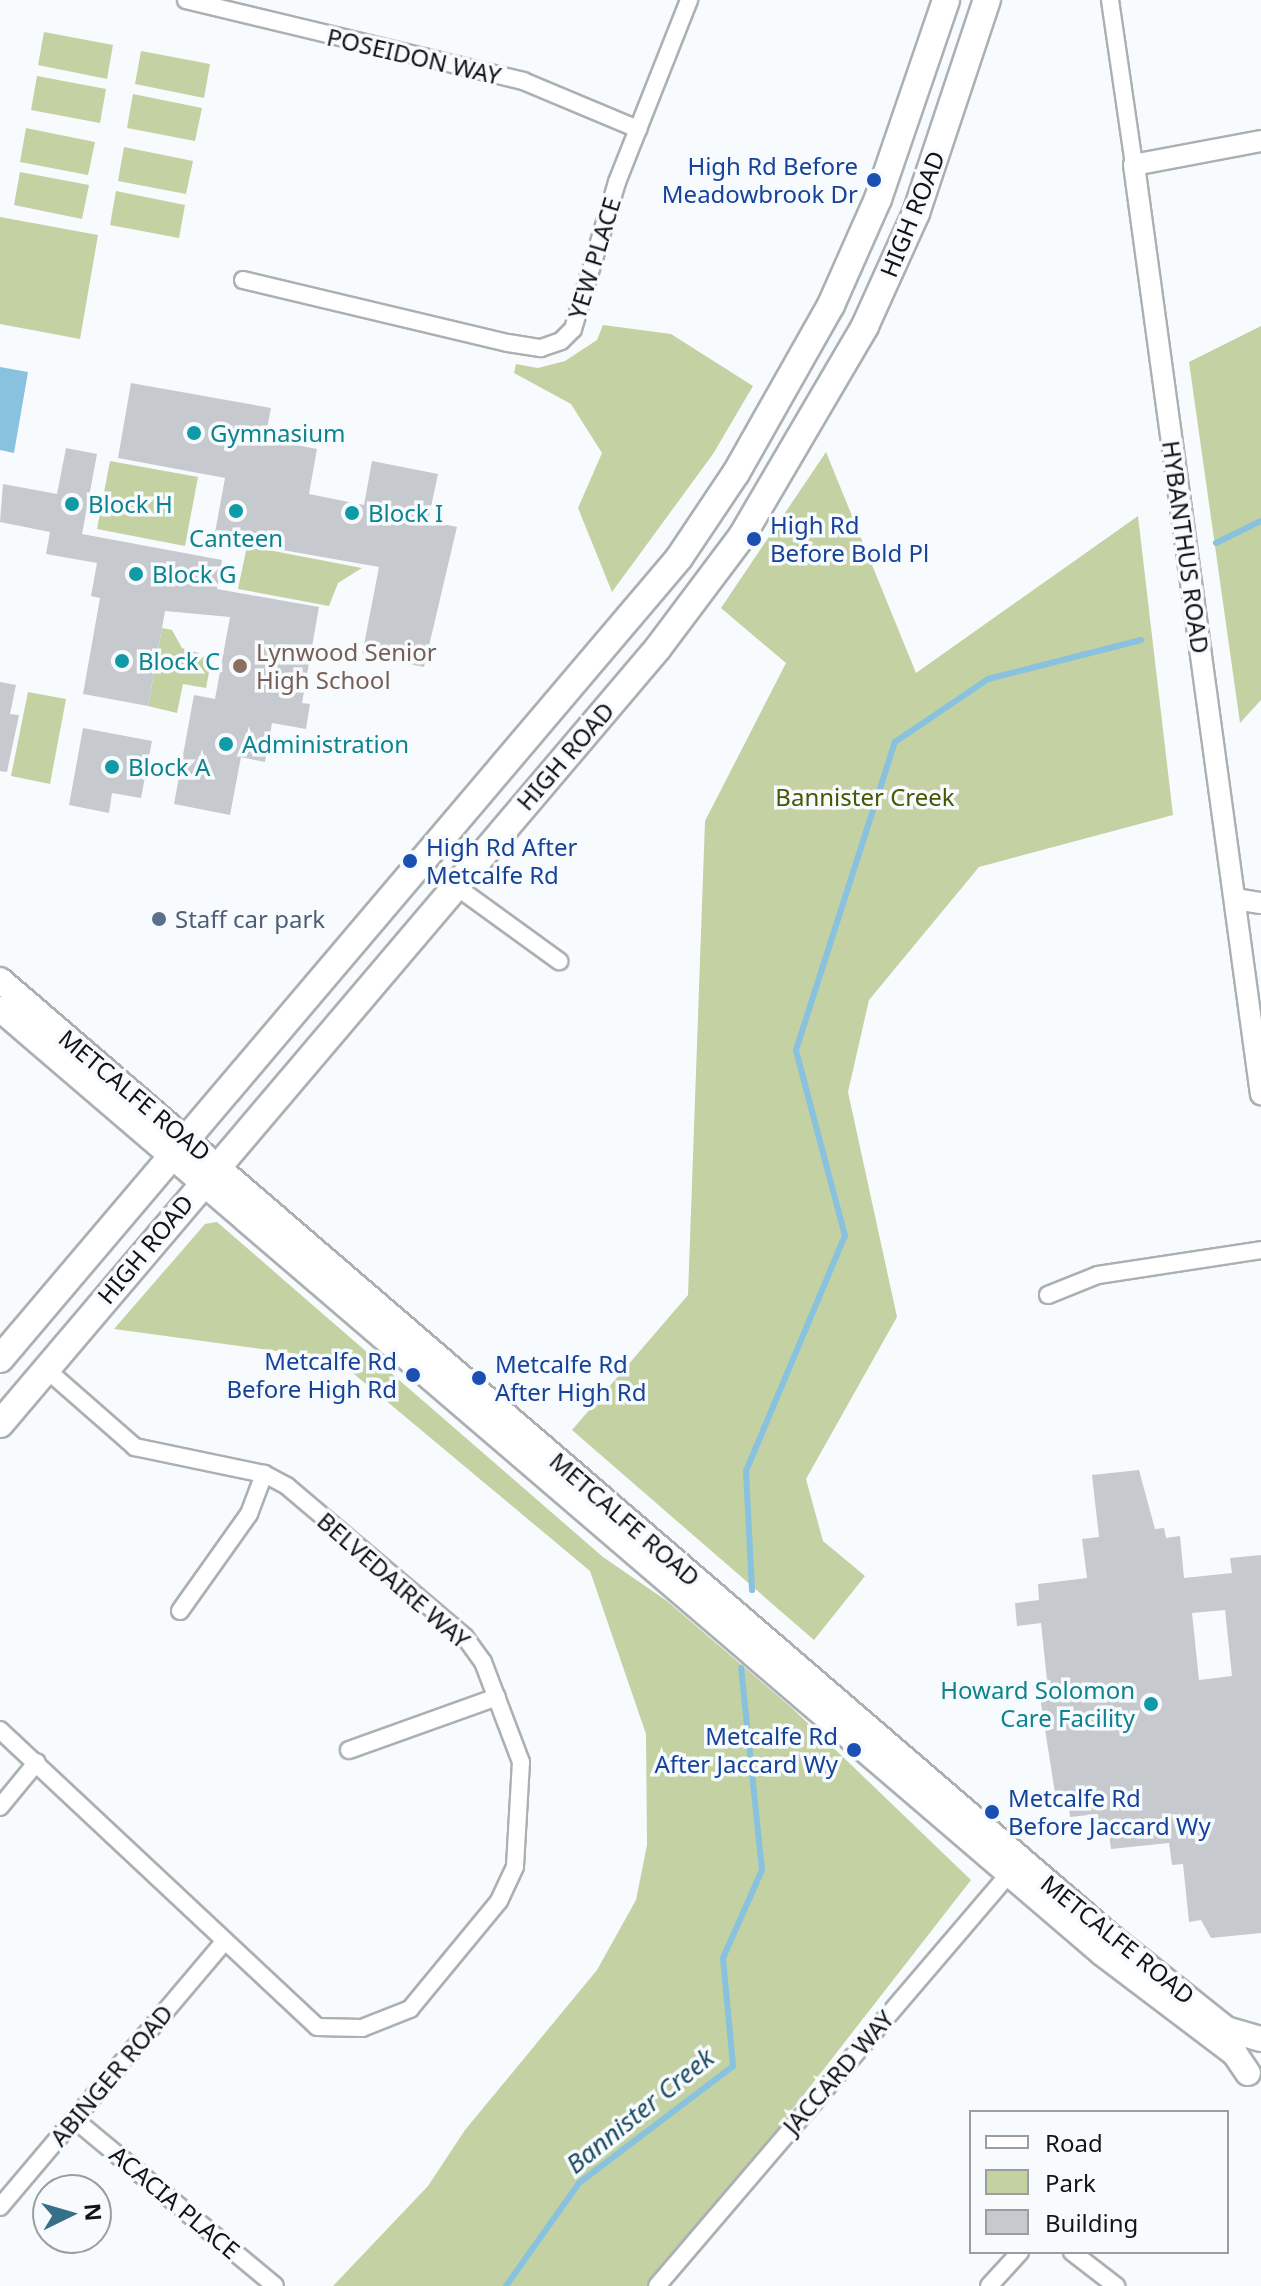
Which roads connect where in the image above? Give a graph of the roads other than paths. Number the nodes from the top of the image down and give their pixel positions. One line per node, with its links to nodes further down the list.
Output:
1 (186, 0): 6 (street, POSEIDON WAY)
2 (689, 0): 6 (street, YEW PLACE)
3 (946, 0): 19 (main road, HIGH ROAD)
4 (987, 0): 10 (main road, HIGH ROAD)
5 (1110, 0): 8 (street, HYBANTHUS ROAD)
6 (638, 129): 9 (street, YEW PLACE)
7 (1261, 141): 8 (street)
8 (1134, 165): 11 (street, HYBANTHUS ROAD)
9 (243, 280)
10 (454, 885): 15 (street); 20 (main road, HIGH ROAD)
11 (1235, 899): 12 (street); 14 (street, HYBANTHUS ROAD)
12 (1261, 903)
13 (1261, 927): 14 (street)
14 (1239, 928): 18 (street, HYBANTHUS ROAD)
15 (559, 961)
16 (0, 980): 19 (main road, METCALFE ROAD)
17 (0, 1009): 19 (main road, METCALFE ROAD)
18 (1261, 1094)
19 (179, 1150): 20 (main road, METCALFE ROAD); 23 (main road, HIGH ROAD)
20 (208, 1174): 24 (main road, HIGH ROAD); 33 (main road, METCALFE ROAD)
21 (1261, 1250): 22 (street)
22 (1048, 1295)
23 (0, 1359)
24 (46, 1369): 25 (main road, HIGH ROAD); 26 (street, BELVEDAIRE WAY)
25 (0, 1424)
26 (264, 1474): 27 (street); 28 (street, BELVEDAIRE WAY)
27 (180, 1611)
28 (497, 1697): 30 (street); 34 (street, BELVEDAIRE WAY)
29 (0, 1730): 31 (street, BELVEDAIRE WAY)
30 (349, 1750)
31 (37, 1762): 32 (street); 34 (street, BELVEDAIRE WAY)
32 (0, 1807)
33 (1015, 1867): 35 (main road, METCALFE ROAD); 36 (main road, METCALFE ROAD); 42 (street, JACCARD WAY)
34 (222, 1944): 37 (street, ABINGER ROAD)
35 (1261, 2040): 36 (main road, METCALFE ROAD)
36 (1255, 2082)
37 (74, 2119): 38 (street, ABINGER ROAD); 41 (street, ACACIA PLACE)
38 (0, 2207)
39 (1018, 2254): 43 (street)
40 (1075, 2254): 44 (street)
41 (275, 2286)
42 (657, 2286)
43 (989, 2286)
44 (1116, 2286)

